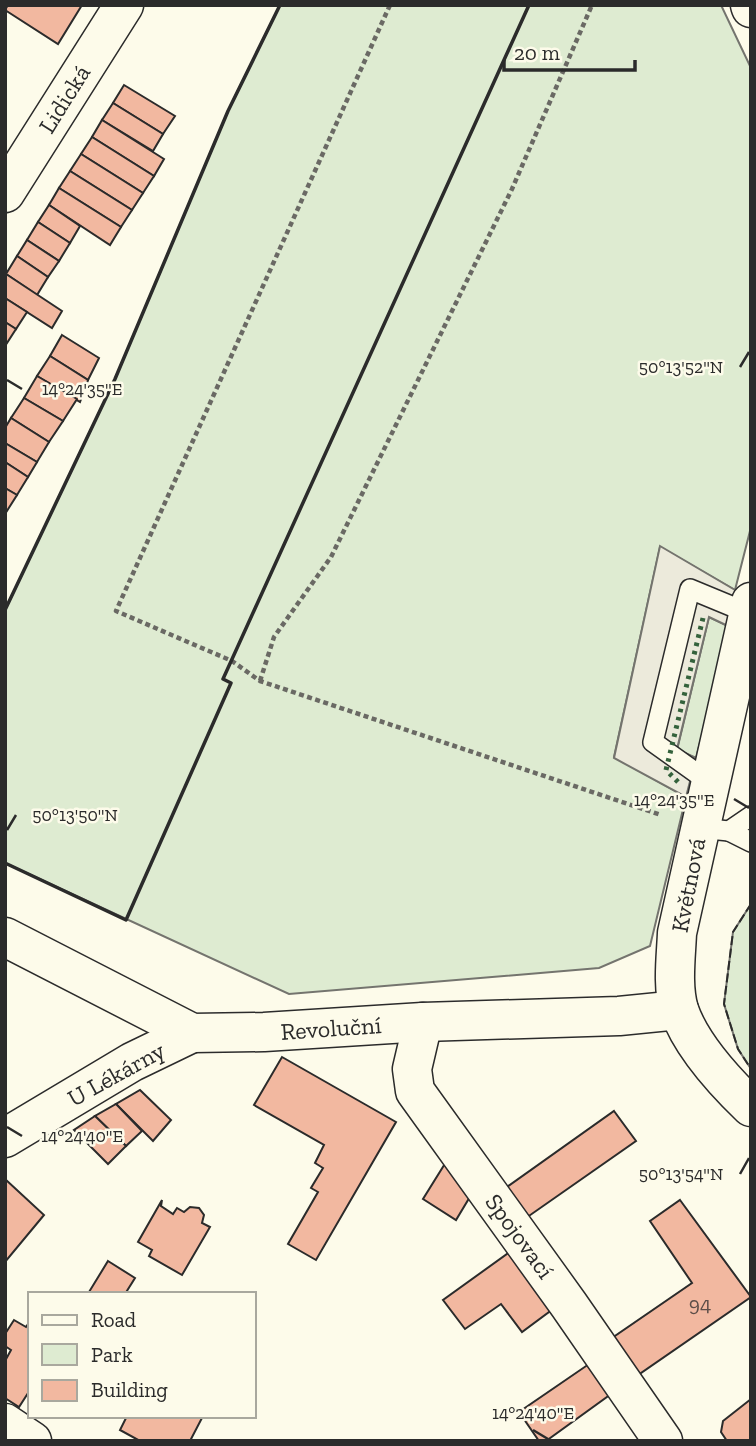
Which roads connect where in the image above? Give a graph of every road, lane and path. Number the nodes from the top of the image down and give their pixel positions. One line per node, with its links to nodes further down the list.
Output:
1 (124, 5): 4 (street, Lidická)
2 (390, 5): 6 (path)
3 (592, 5): 6 (path)
4 (5, 193)
5 (749, 607): 7 (street, Květnová); 7 (lane)
6 (260, 681): 9 (path)
7 (709, 782): 9 (street, Květnová)
8 (751, 816): 9 (lane)
9 (714, 829): 10 (lane); 12 (street, Květnová)
10 (751, 842)
11 (5, 937): 14 (street, Revoluční)
12 (679, 1010): 13 (street, Revoluční); 15 (street, Květnová)
13 (423, 1022): 14 (street, Revoluční); 19 (street, Spojovací)
14 (192, 1032): 16 (street, U Lékárny)
15 (751, 1107)
16 (5, 1138)
17 (5, 1423): 18 (street)
18 (32, 1441)
19 (663, 1441)

